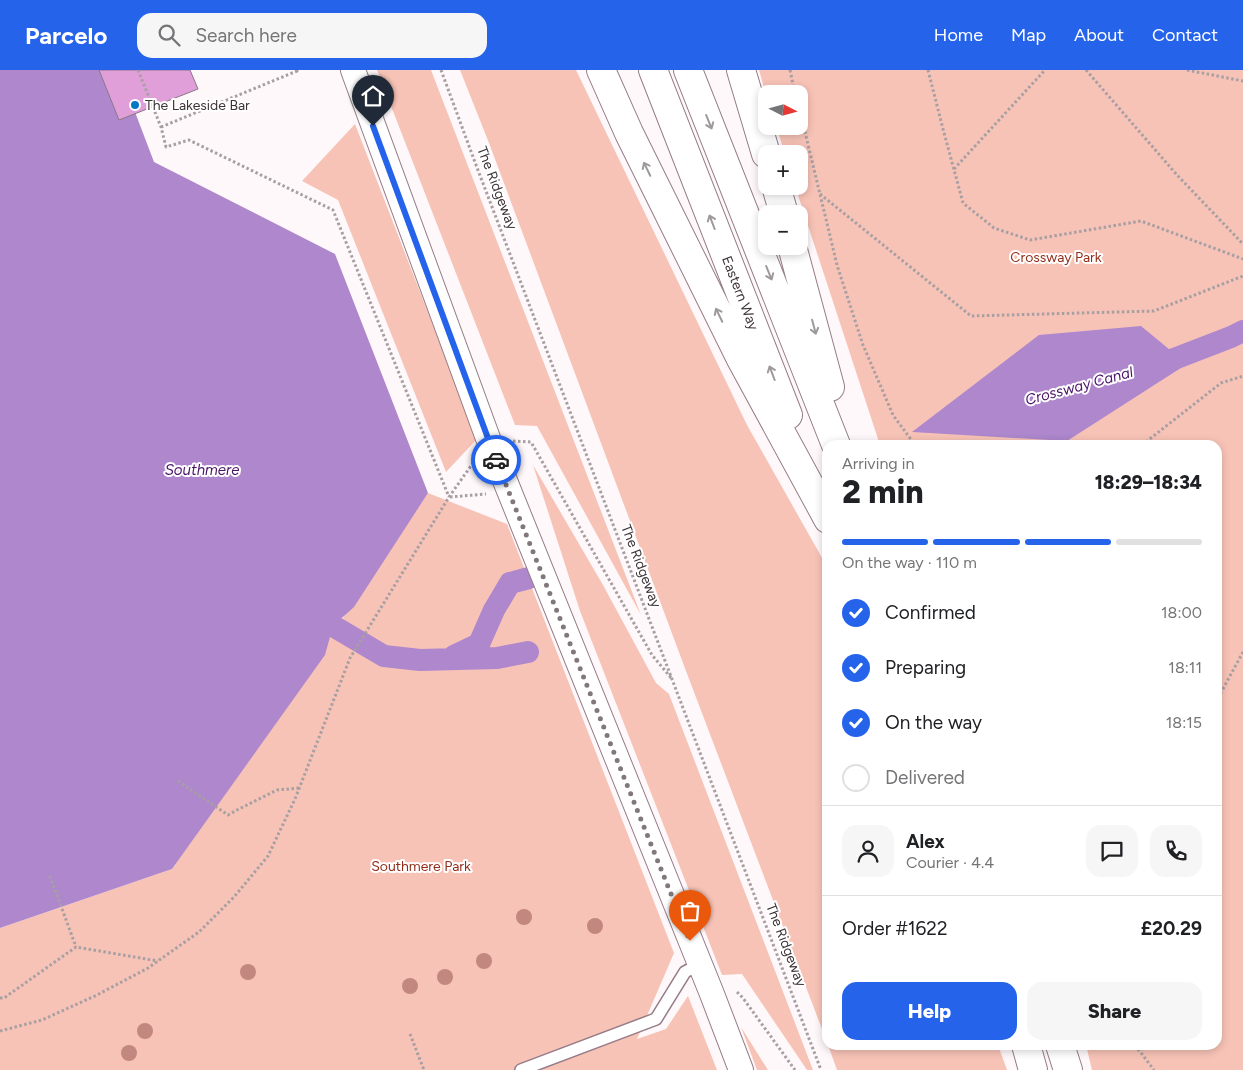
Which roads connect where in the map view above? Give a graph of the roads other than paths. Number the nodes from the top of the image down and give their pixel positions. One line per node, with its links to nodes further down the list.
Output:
1 (353, 70): 12 (street)
2 (601, 70): 11 (main road, one-way to 2)
3 (653, 70): 10 (main road, Eastern Way, one-way to 3)
4 (688, 70): 8 (main road, one-way to 8)
5 (741, 70): 6 (main road)
6 (763, 145)
7 (794, 255): 9 (main road, one-way to 9)
8 (834, 440)
9 (844, 440)
10 (822, 503)
11 (822, 507)
12 (700, 964): 15 (lane); 16 (street)
13 (1027, 1050): 17 (main road)
14 (1062, 1050): 18 (main road)
15 (521, 1070)
16 (740, 1070)
17 (1033, 1070)
18 (1068, 1070)

